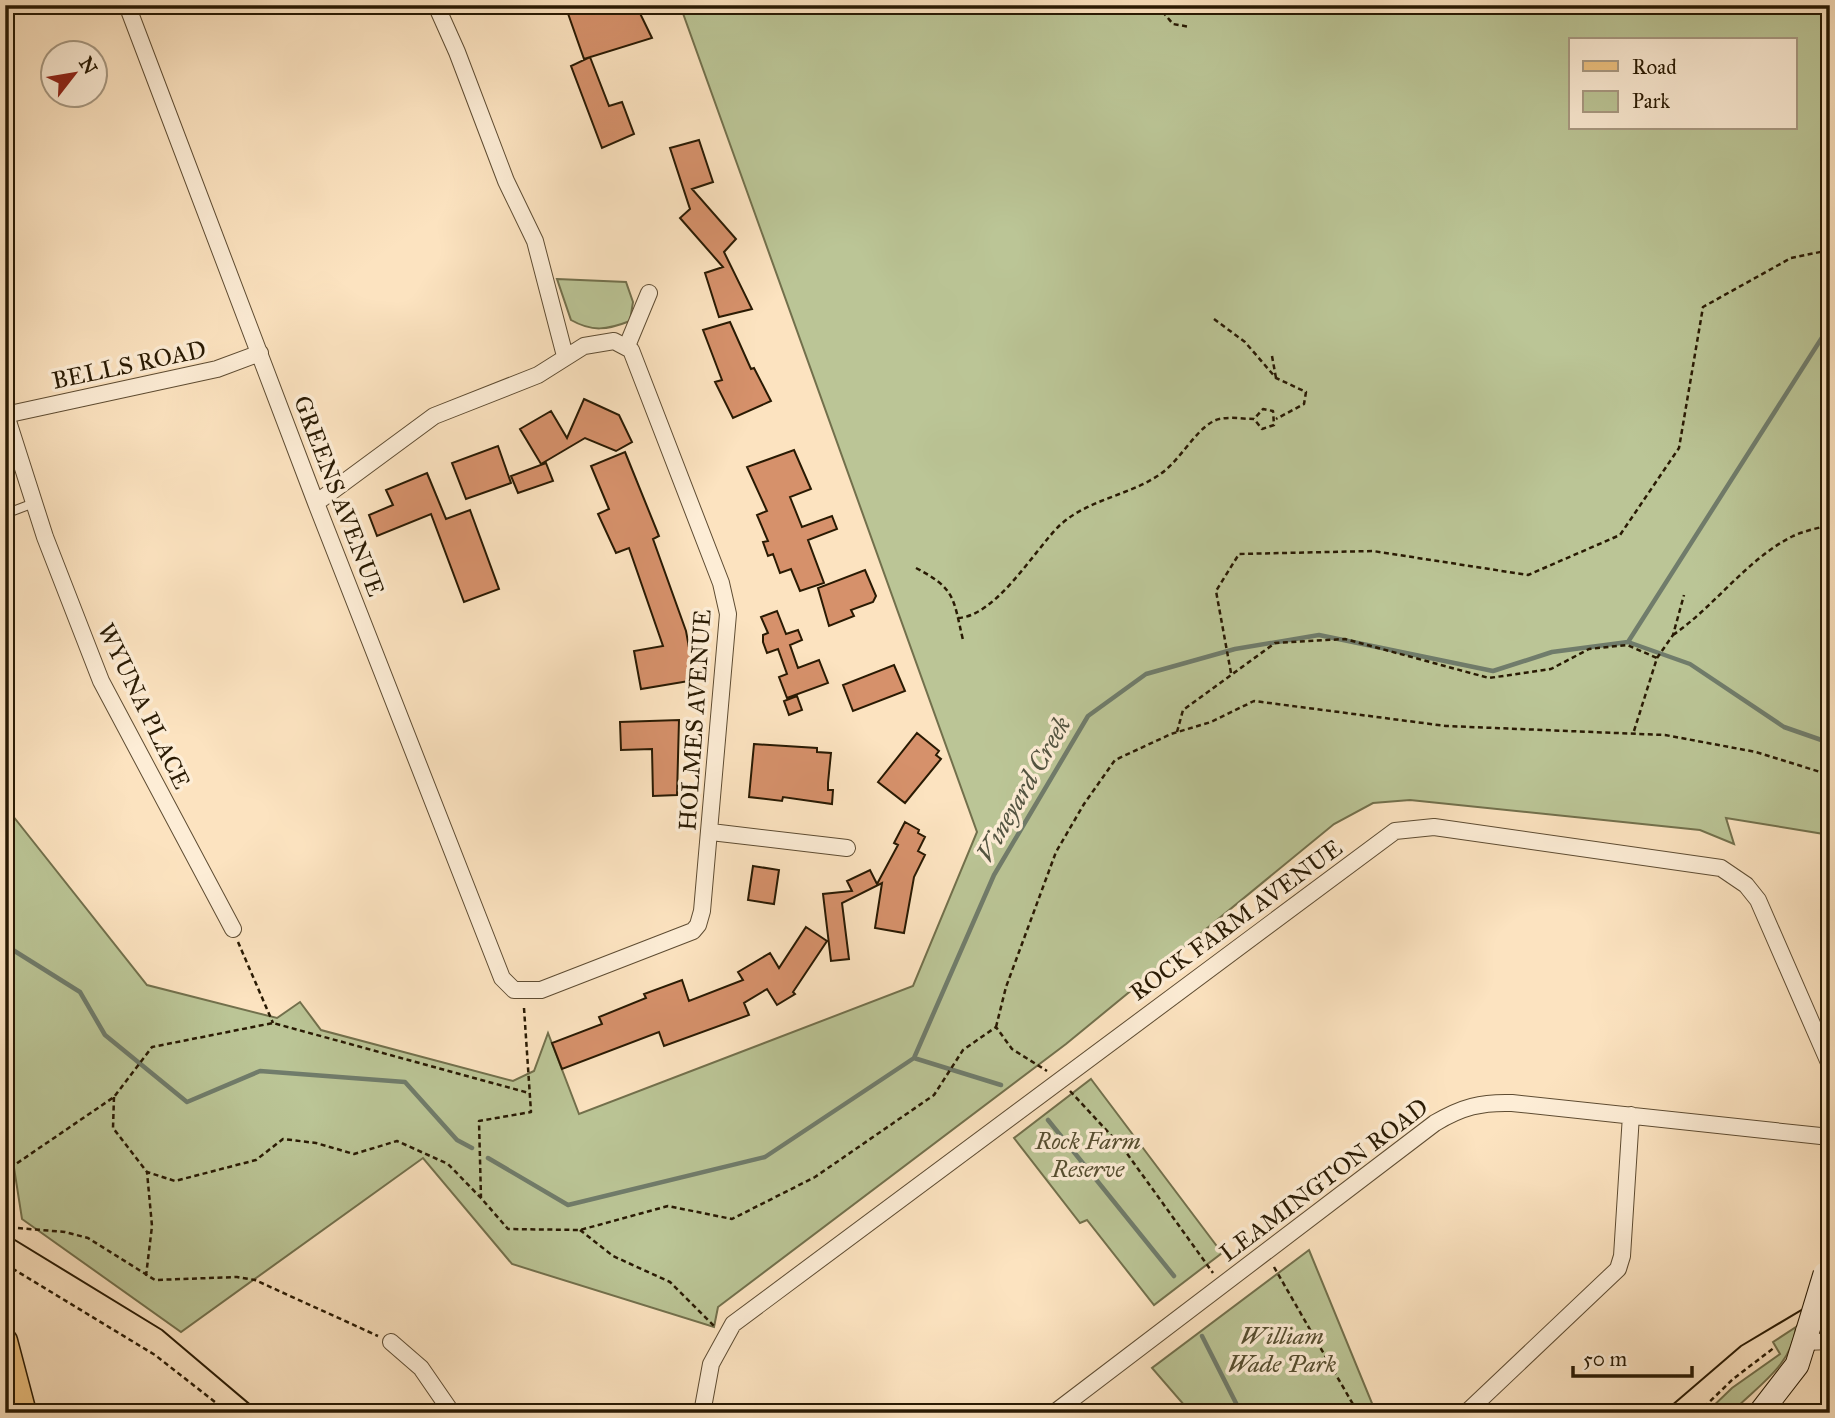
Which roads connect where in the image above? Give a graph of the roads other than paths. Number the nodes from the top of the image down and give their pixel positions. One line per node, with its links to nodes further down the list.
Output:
1 (127, 5): 5 (street, GREENS AVENUE)
2 (436, 5): 6 (street)
3 (649, 293): 4 (street)
4 (627, 346): 6 (street); 11 (street, HOLMES AVENUE)
5 (260, 353): 7 (street, BELLS ROAD); 9 (street, GREENS AVENUE)
6 (565, 356): 9 (street)
7 (5, 415): 8 (street, WYUNA PLACE)
8 (34, 503): 10 (lane); 13 (street, WYUNA PLACE)
9 (316, 503): 14 (street, GREENS AVENUE)
10 (5, 514)
11 (711, 832): 12 (street); 14 (street, HOLMES AVENUE)
12 (847, 848)
13 (233, 929)
14 (523, 1000)
15 (1830, 1065): 25 (street, ROCK FARM AVENUE)
16 (1630, 1115): 17 (street, LEAMINGTON ROAD); 26 (street, LEAMINGTON ROAD); 27 (street)
17 (1830, 1137)
18 (1827, 1268): 19 (main road, bridge)
19 (1807, 1336): 21 (street); 28 (main road)
20 (5, 1340): 23 (main road)
21 (1830, 1341)
22 (391, 1342): 24 (street)
23 (24, 1413)
24 (452, 1413)
25 (702, 1413)
26 (1054, 1413)
27 (1466, 1413)
28 (1760, 1413)

